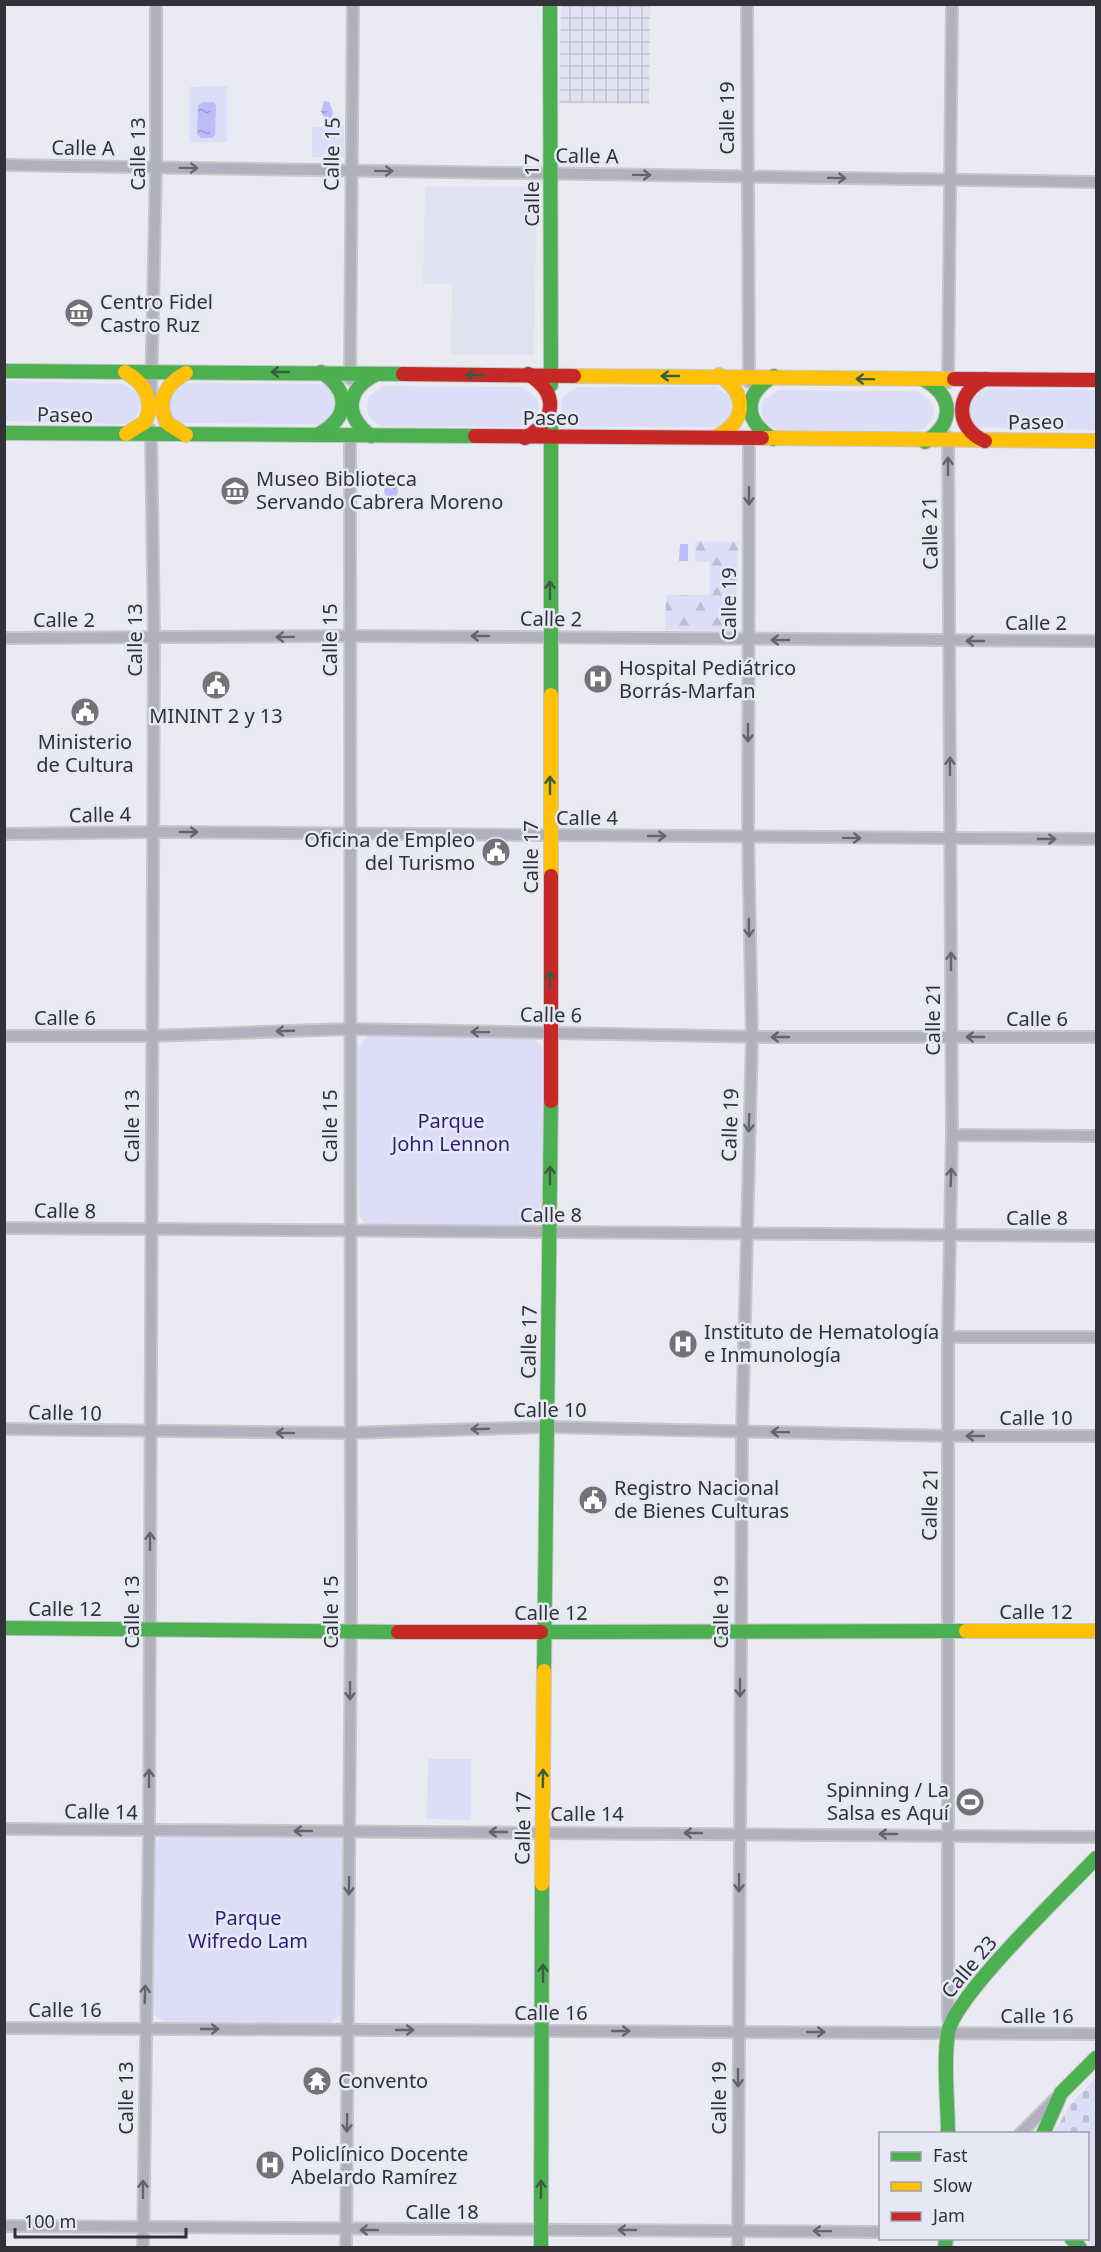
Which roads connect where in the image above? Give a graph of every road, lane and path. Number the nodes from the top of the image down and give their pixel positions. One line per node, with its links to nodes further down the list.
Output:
1 (156, 4): 7 (street, Calle 13)
2 (353, 4): 8 (street, Calle 15)
3 (550, 4): 9 (main road, Calle 17)
4 (747, 4): 10 (street, Calle 19)
5 (952, 4): 11 (street, Calle 21)
6 (4, 165): 7 (street, Calle A)
7 (156, 167): 8 (street, Calle A, one-way to 8); 15 (street, Calle 13)
8 (351, 171): 9 (street, Calle A, one-way to 9); 18 (street, Calle 15)
9 (551, 174): 10 (street, Calle A, one-way to 10); 21 (main road, Calle 17)
10 (746, 177): 11 (street, Calle A, one-way to 11); 23 (street, Calle 19)
11 (951, 180): 12 (street, Calle A); 27 (street, Calle 21)
12 (1096, 182)
13 (4, 371): 14 (main road)
14 (124, 372): 15 (main road); 29 (main road)
15 (151, 372): 16 (main road); 29 (street, Calle 13)
16 (187, 372): 17 (main road, one-way to 16); 38 (main road)
17 (321, 372): 18 (main road); 35 (main road)
18 (350, 373): 19 (main road); 30 (street, Calle 15)
19 (377, 374): 20 (main road, one-way to 19); 30 (main road)
20 (528, 374): 21 (main road); 31 (main road)
21 (552, 375): 22 (main road, one-way to 21); 31 (main road, Calle 17)
22 (719, 375): 23 (main road); 41 (main road)
23 (749, 376): 24 (main road); 32 (street, Calle 19)
24 (774, 376): 26 (main road, one-way to 24); 32 (main road)
25 (990, 378): 27 (main road); 28 (main road); 49 (main road)
26 (923, 380): 27 (main road); 33 (main road)
27 (948, 380): 33 (street, Calle 21)
28 (1096, 380)
29 (151, 405): 36 (main road); 37 (street, Calle 13)
30 (350, 406): 39 (main road, Calle 15); 40 (main road)
31 (551, 406): 43 (main road); 44 (main road, Calle 17)
32 (749, 407): 42 (main road, Calle 19); 45 (main road)
33 (948, 410): 46 (street, Calle 21); 48 (main road)
34 (4, 433): 36 (main road, Paseo)
35 (318, 434): 38 (main road, Paseo); 39 (main road, Paseo)
36 (119, 435): 37 (main road, Paseo)
37 (151, 435): 38 (main road, Paseo); 52 (street, Calle 13)
38 (192, 436)
39 (350, 436): 40 (main road, Paseo); 50 (street, Calle 15)
40 (371, 436): 43 (main road, Paseo)
41 (716, 437): 42 (main road, Paseo); 44 (main road, Paseo)
42 (749, 437): 45 (main road, Paseo); 54 (street, Calle 19, one-way to 54)
43 (525, 438): 44 (main road, Paseo)
44 (550, 438): 51 (main road, Calle 17, one-way to 44)
45 (773, 438): 48 (main road, Paseo)
46 (948, 441): 48 (main road, Paseo); 49 (main road, Paseo); 56 (street, Calle 21, one-way to 46)
47 (1096, 441): 49 (main road, Paseo)
48 (925, 442)
49 (990, 442)
50 (349, 636): 51 (street, Calle 2, one-way to 50); 52 (street, Calle 2, one-way to 52); 58 (street, Calle 15)
51 (550, 637): 54 (street, Calle 2); 60 (main road, Calle 17, one-way to 51)
52 (154, 638): 53 (street, Calle 2); 57 (street, Calle 13)
53 (4, 639)
54 (748, 640): 56 (street, Calle 2, one-way to 54); 61 (street, Calle 19, one-way to 61)
55 (1096, 641): 56 (street, Calle 2, one-way to 56)
56 (949, 642): 62 (street, Calle 21, one-way to 56)
57 (152, 832): 58 (street, Calle 4, one-way to 58); 59 (street, Calle 4); 67 (street, Calle 13)
58 (350, 833): 60 (street, Calle 4); 64 (street, Calle 15)
59 (4, 834)
60 (550, 836): 61 (street, Calle 4, one-way to 61); 65 (main road, Calle 17, one-way to 60)
61 (748, 836): 62 (street, Calle 4, one-way to 62); 68 (street, Calle 19, one-way to 68)
62 (951, 839): 63 (street, Calle 4, one-way to 63); 69 (street, Calle 21, one-way to 62)
63 (1096, 839)
64 (349, 1029): 65 (street, Calle 6, one-way to 64); 67 (street, Calle 6, one-way to 67); 75 (street, Calle 15)
65 (550, 1033): 68 (street, Calle 6); 76 (main road, Calle 17, one-way to 65)
66 (4, 1036): 67 (street, Calle 6)
67 (151, 1036): 74 (street, Calle 13)
68 (752, 1037): 69 (street, Calle 6, one-way to 68); 77 (street, Calle 19, one-way to 77)
69 (951, 1037): 70 (street, Calle 6, one-way to 69); 71 (street, Calle 21)
70 (1096, 1038)
71 (952, 1135): 72 (street); 78 (street, Calle 21, one-way to 71)
72 (1096, 1136)
73 (4, 1228): 74 (street, Calle 8)
74 (150, 1230): 75 (street, Calle 8); 85 (street, Calle 13)
75 (350, 1231): 76 (street, Calle 8); 86 (street, Calle 15)
76 (550, 1233): 77 (street, Calle 8); 82 (main road, Calle 17)
77 (746, 1234): 78 (street, Calle 8); 84 (street, Calle 19)
78 (949, 1235): 79 (street, Calle 8); 80 (street, Calle 21)
79 (1096, 1236)
80 (948, 1337): 81 (street); 87 (street, Calle 21)
81 (1096, 1337)
82 (546, 1427): 84 (street, Calle 10); 86 (street, Calle 10, one-way to 86); 95 (main road, Calle 17)
83 (4, 1430): 85 (street, Calle 10)
84 (742, 1431): 87 (street, Calle 10, one-way to 84); 91 (street, Calle 19)
85 (151, 1432): 86 (street, Calle 10, one-way to 85); 90 (street, Calle 13, one-way to 85)
86 (350, 1433): 94 (street, Calle 15)
87 (948, 1436): 88 (street, Calle 10, one-way to 87); 92 (street, Calle 21)
88 (1096, 1436)
89 (4, 1628): 90 (main road, Calle 12)
90 (150, 1629): 94 (main road, Calle 12); 97 (street, Calle 13, one-way to 90)
91 (740, 1630): 92 (main road, Calle 12); 95 (main road, Calle 12); 100 (street, Calle 19, one-way to 100)
92 (947, 1631): 93 (main road, Calle 12); 101 (street, Calle 21)
93 (1096, 1631)
94 (351, 1632): 95 (main road, Calle 12); 98 (street, Calle 15, one-way to 98)
95 (546, 1632): 99 (main road, Calle 17, one-way to 95)
96 (4, 1829): 97 (street, Calle 14)
97 (149, 1831): 98 (street, Calle 14, one-way to 97); 105 (street, Calle 13, one-way to 97)
98 (349, 1831): 99 (street, Calle 14, one-way to 98); 106 (street, Calle 15, one-way to 106)
99 (542, 1832): 100 (street, Calle 14, one-way to 99); 107 (main road, Calle 17, one-way to 99)
100 (739, 1833): 101 (street, Calle 14, one-way to 100); 108 (street, Calle 19, one-way to 108)
101 (946, 1834): 102 (street, Calle 14); 109 (street, Calle 21)
102 (1096, 1837)
103 (1096, 1858): 109 (main road, Calle 23)
104 (4, 2028): 105 (street, Calle 16)
105 (144, 2029): 106 (street, Calle 16, one-way to 106); 116 (street, Calle 13, one-way to 105)
106 (348, 2030): 107 (street, Calle 16, one-way to 107); 118 (street, Calle 15, one-way to 118)
107 (543, 2031): 108 (street, Calle 16, one-way to 108); 119 (main road, Calle 17, one-way to 107)
108 (738, 2031): 109 (street, Calle 16, one-way to 109); 120 (street, Calle 19, one-way to 120)
109 (948, 2032): 110 (street, Calle 16); 113 (main road, Calle 23)
110 (1096, 2034)
111 (1096, 2058): 112 (main road)
112 (1061, 2094): 114 (street); 115 (main road)
113 (948, 2132)
114 (1021, 2132)
115 (1043, 2132)
116 (143, 2225): 117 (street, Calle 18); 118 (street, Calle 18); 122 (street, Calle 13)
117 (4, 2226)
118 (346, 2230): 119 (street, Calle 18, one-way to 118); 123 (street, Calle 15)
119 (541, 2230): 120 (street, Calle 18, one-way to 119); 124 (main road, Calle 17)
120 (738, 2230): 121 (street, Calle 18, one-way to 120); 125 (street, Calle 19)
121 (879, 2232)
122 (143, 2247)
123 (346, 2247)
124 (541, 2247)
125 (738, 2247)

